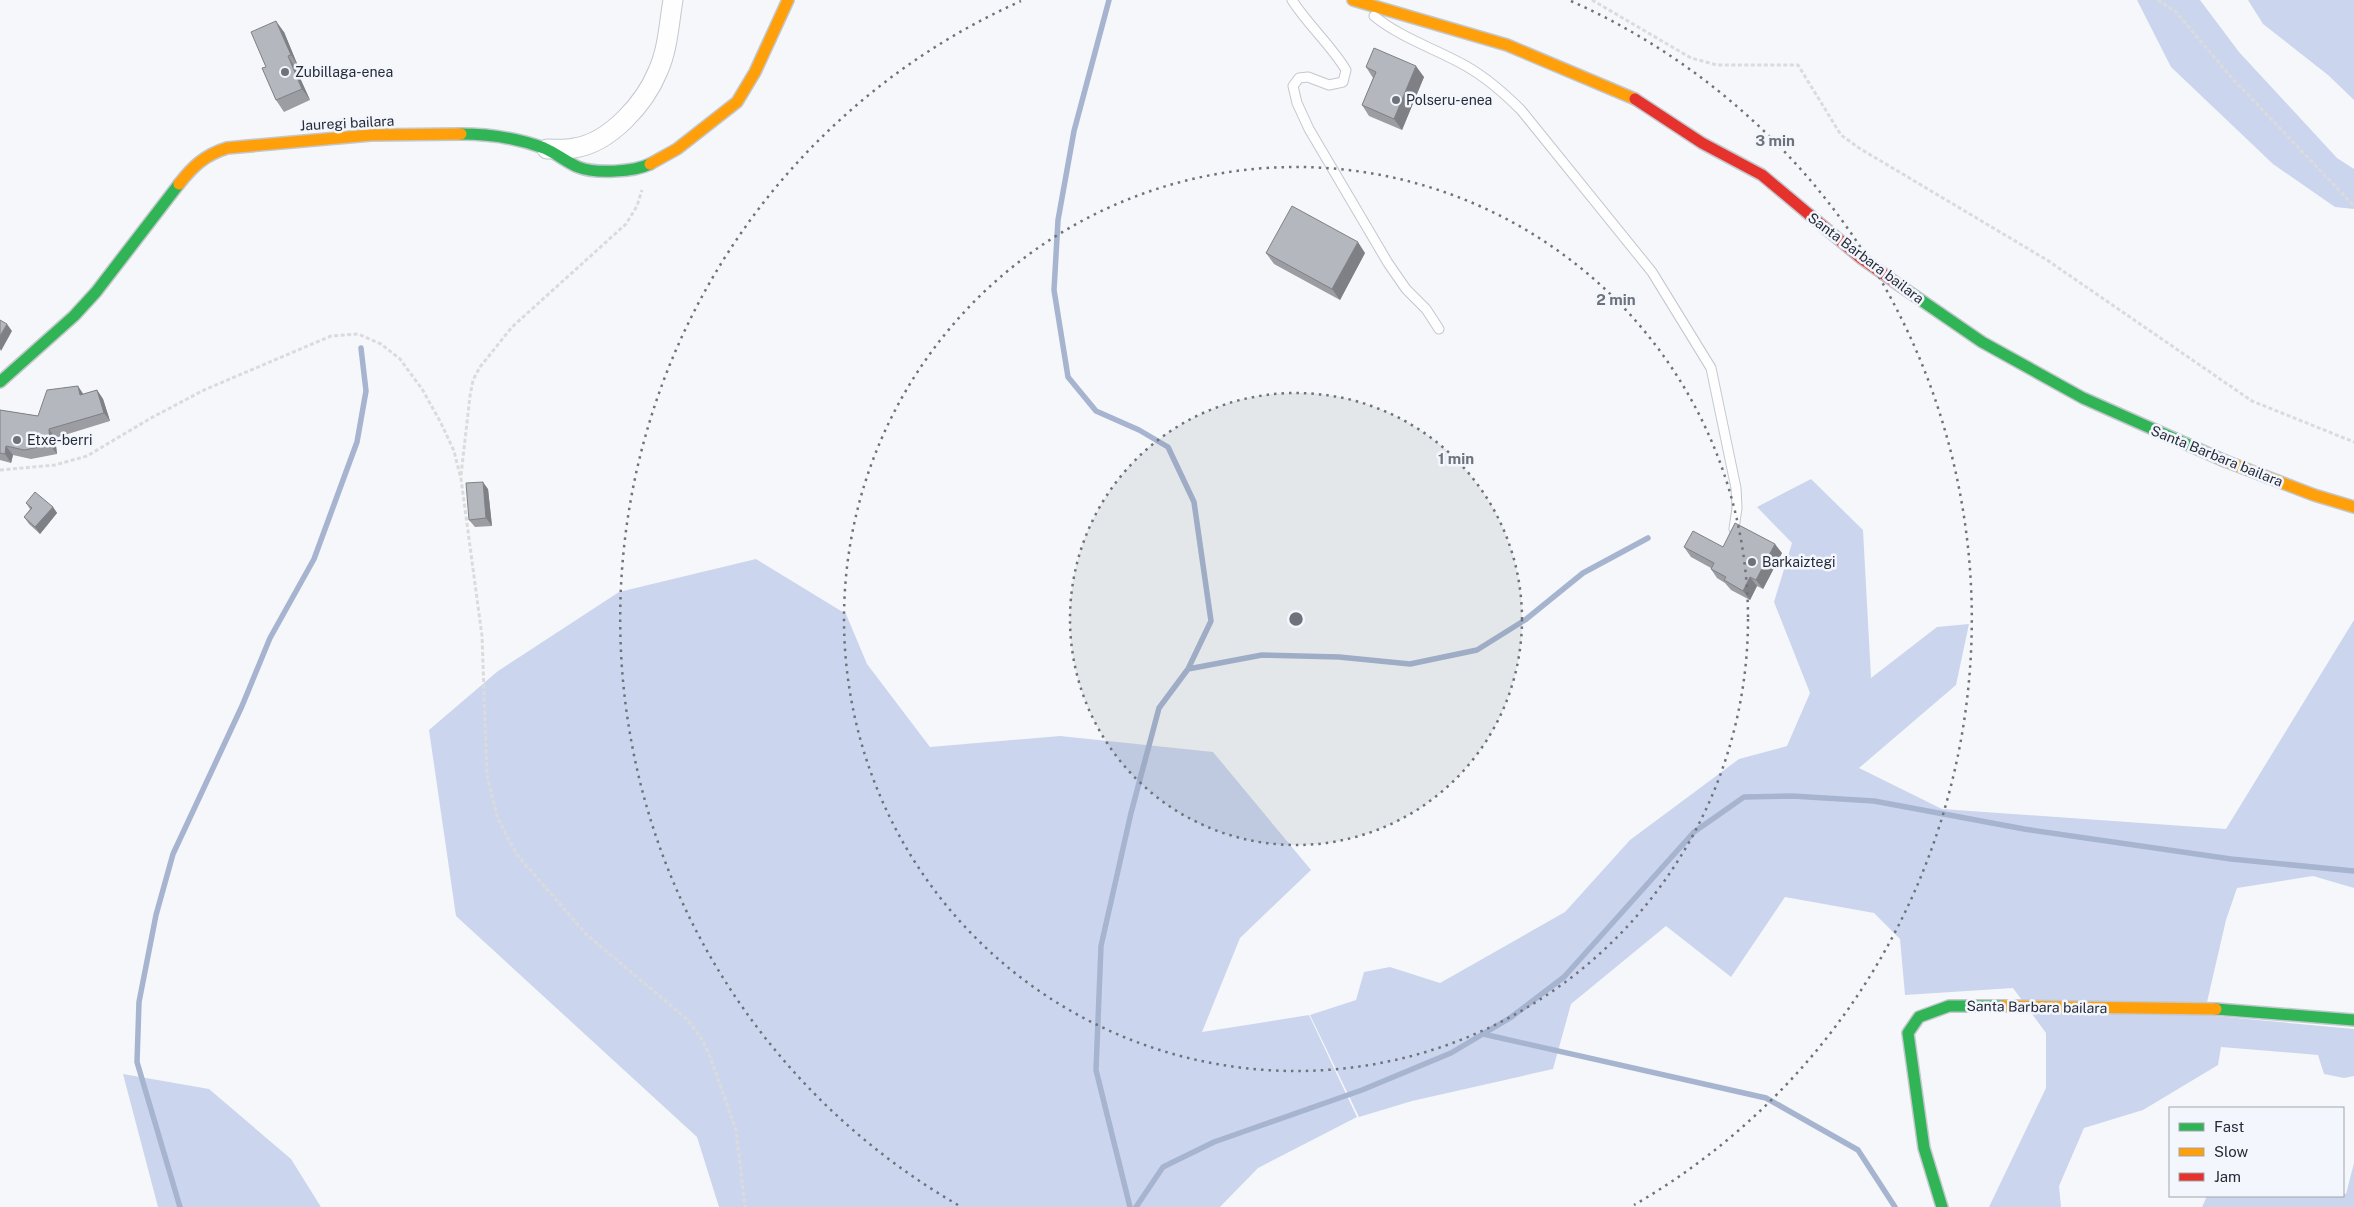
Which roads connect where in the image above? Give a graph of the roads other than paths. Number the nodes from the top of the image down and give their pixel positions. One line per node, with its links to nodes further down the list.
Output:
1 (673, 0): 5 (street)
2 (788, 0): 5 (street, Jauregi bailara)
3 (1292, 0): 6 (lane)
4 (1356, 1): 8 (street, Santa Barbara bailara); 9 (lane)
5 (546, 149): 7 (street, Jauregi bailara)
6 (1439, 329)
7 (0, 382)
8 (2354, 507)
9 (1734, 529)
10 (2354, 1020): 11 (street, Santa Barbara bailara)
11 (1942, 1207)

